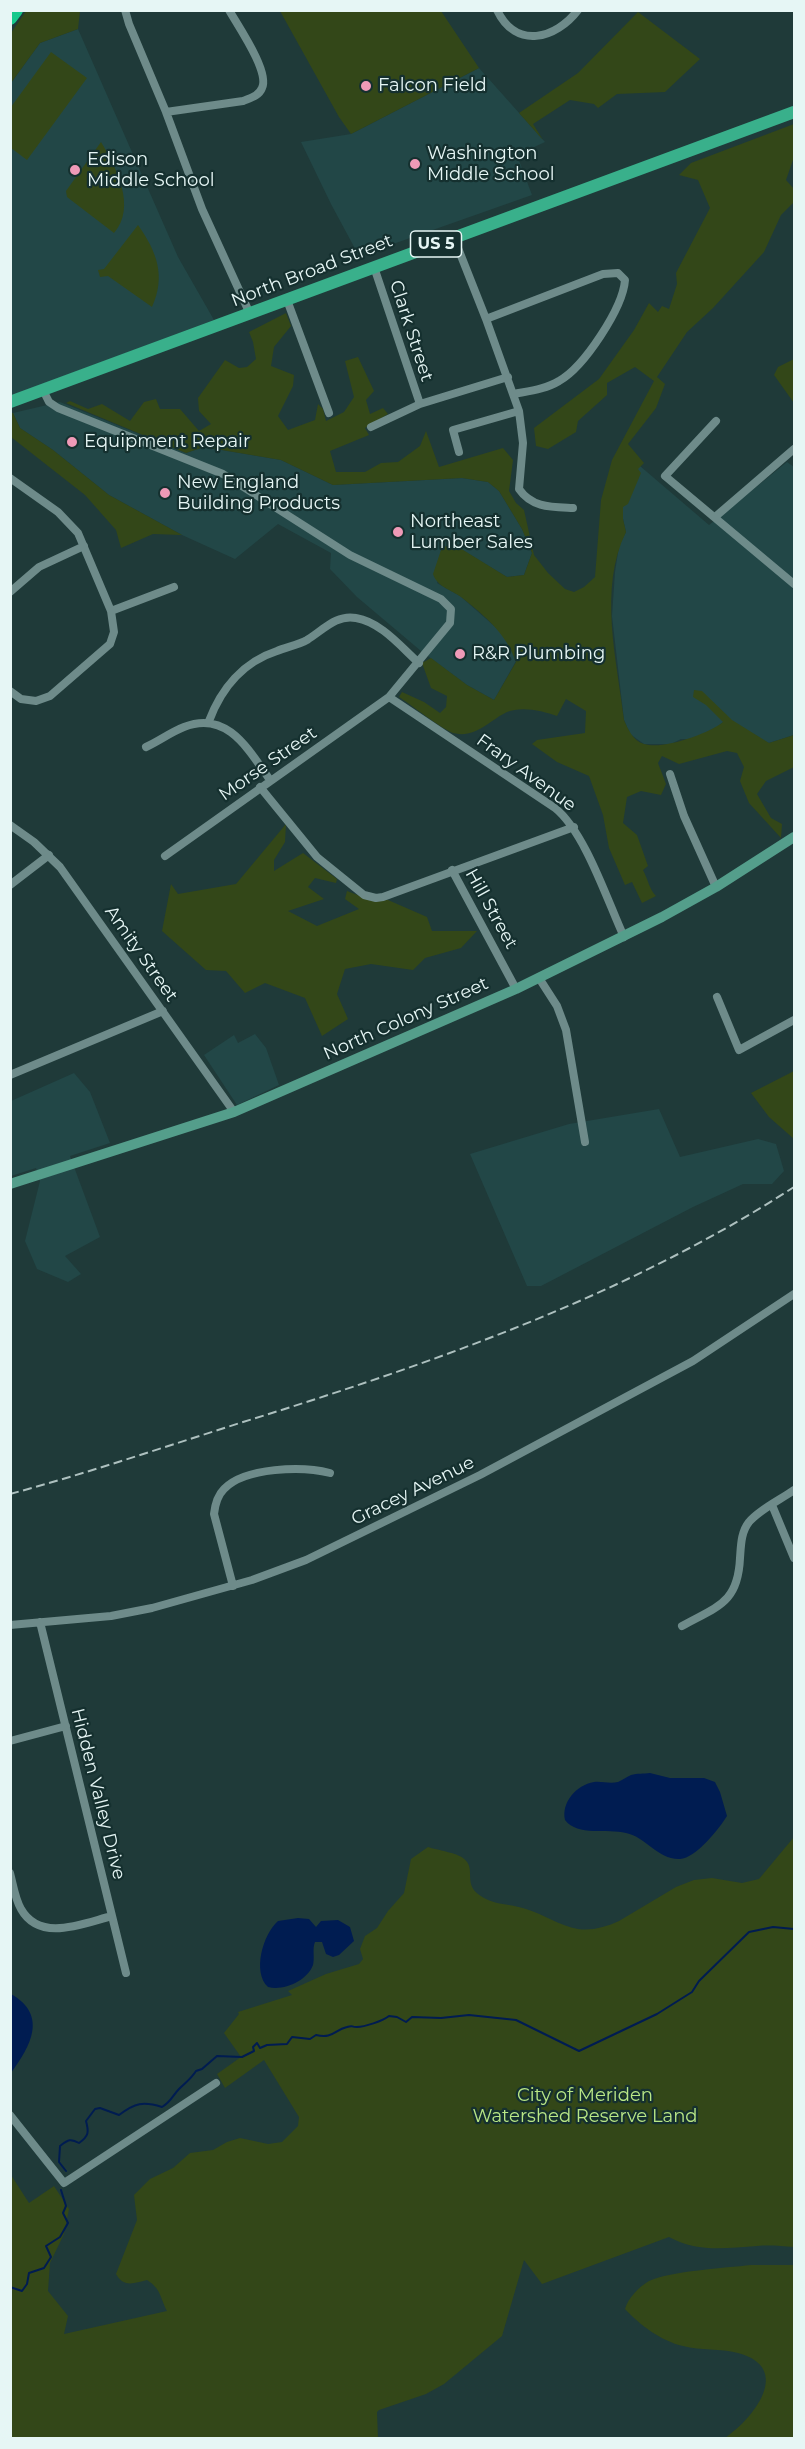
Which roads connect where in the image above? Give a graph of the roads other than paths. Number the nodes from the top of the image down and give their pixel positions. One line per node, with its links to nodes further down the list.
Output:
1 (16, 10): 6 (highway)
2 (125, 10): 7 (street)
3 (229, 10): 7 (street)
4 (497, 10): 5 (street)
5 (578, 10)
6 (10, 18)
7 (166, 112): 12 (street)
8 (792, 113): 9 (main road, North Broad Street / US 5)
9 (454, 238): 10 (main road, North Broad Street / US 5); 13 (street)
10 (374, 267): 11 (main road, North Broad Street / US 5); 18 (street, Clark Street)
11 (287, 300): 12 (main road, North Broad Street / US 5); 20 (street)
12 (250, 314): 15 (main road, North Broad Street / US 5)
13 (486, 319): 14 (street); 16 (street)
14 (508, 377): 16 (street); 18 (street)
15 (43, 390): 17 (main road, North Broad Street / US 5); 33 (street, Morse Street)
16 (514, 394): 19 (street)
17 (10, 402)
18 (420, 404): 22 (street)
19 (519, 411): 24 (street); 26 (street)
20 (328, 413)
21 (716, 421): 27 (street)
22 (371, 427)
23 (795, 449): 27 (street)
24 (459, 452)
25 (10, 478): 28 (street)
26 (573, 508)
27 (715, 517): 29 (street)
28 (84, 546): 31 (street); 32 (street)
29 (795, 584)
30 (174, 587): 32 (street)
31 (10, 592)
32 (111, 611): 34 (street)
33 (419, 663): 35 (street, Morse Street); 36 (street)
34 (10, 691)
35 (389, 697): 39 (street, Morse Street); 42 (street, Frary Avenue)
36 (209, 721): 37 (street); 39 (street)
37 (146, 747)
38 (670, 774): 48 (street)
39 (270, 780): 40 (street, Morse Street)
40 (260, 787): 45 (street, Morse Street); 46 (street, Hill Street)
41 (10, 825): 44 (street, Amity Street)
42 (574, 827): 46 (street); 49 (street, Frary Avenue)
43 (795, 837): 48 (main road, North Colony Street)
44 (50, 855): 47 (street); 53 (street, Amity Street)
45 (165, 856)
46 (452, 870): 51 (street, Hill Street)
47 (10, 885)
48 (716, 887): 49 (main road, North Colony Street)
49 (624, 937): 50 (main road, North Colony Street)
50 (538, 978): 51 (main road, North Colony Street); 57 (street)
51 (516, 989): 56 (main road, North Colony Street)
52 (717, 997): 54 (street)
53 (163, 1011): 55 (street); 56 (street, Amity Street)
54 (795, 1020)
55 (10, 1075)
56 (234, 1112): 58 (main road, North Colony Street)
57 (585, 1142)
58 (10, 1184)
59 (795, 1294): 64 (street, Gracey Avenue)
60 (330, 1473): 64 (street)
61 (795, 1490): 62 (street)
62 (772, 1505): 63 (street); 67 (street)
63 (795, 1558)
64 (233, 1586): 65 (street, Gracey Avenue)
65 (40, 1622): 66 (street, Gracey Avenue); 68 (street, Hidden Valley Drive)
66 (10, 1625)
67 (682, 1626)
68 (66, 1726): 69 (street); 71 (street, Hidden Valley Drive)
69 (10, 1741)
70 (10, 1873): 71 (street)
71 (112, 1916): 72 (street, Hidden Valley Drive)
72 (126, 1973)
73 (216, 2083): 74 (street)
74 (10, 2115)

